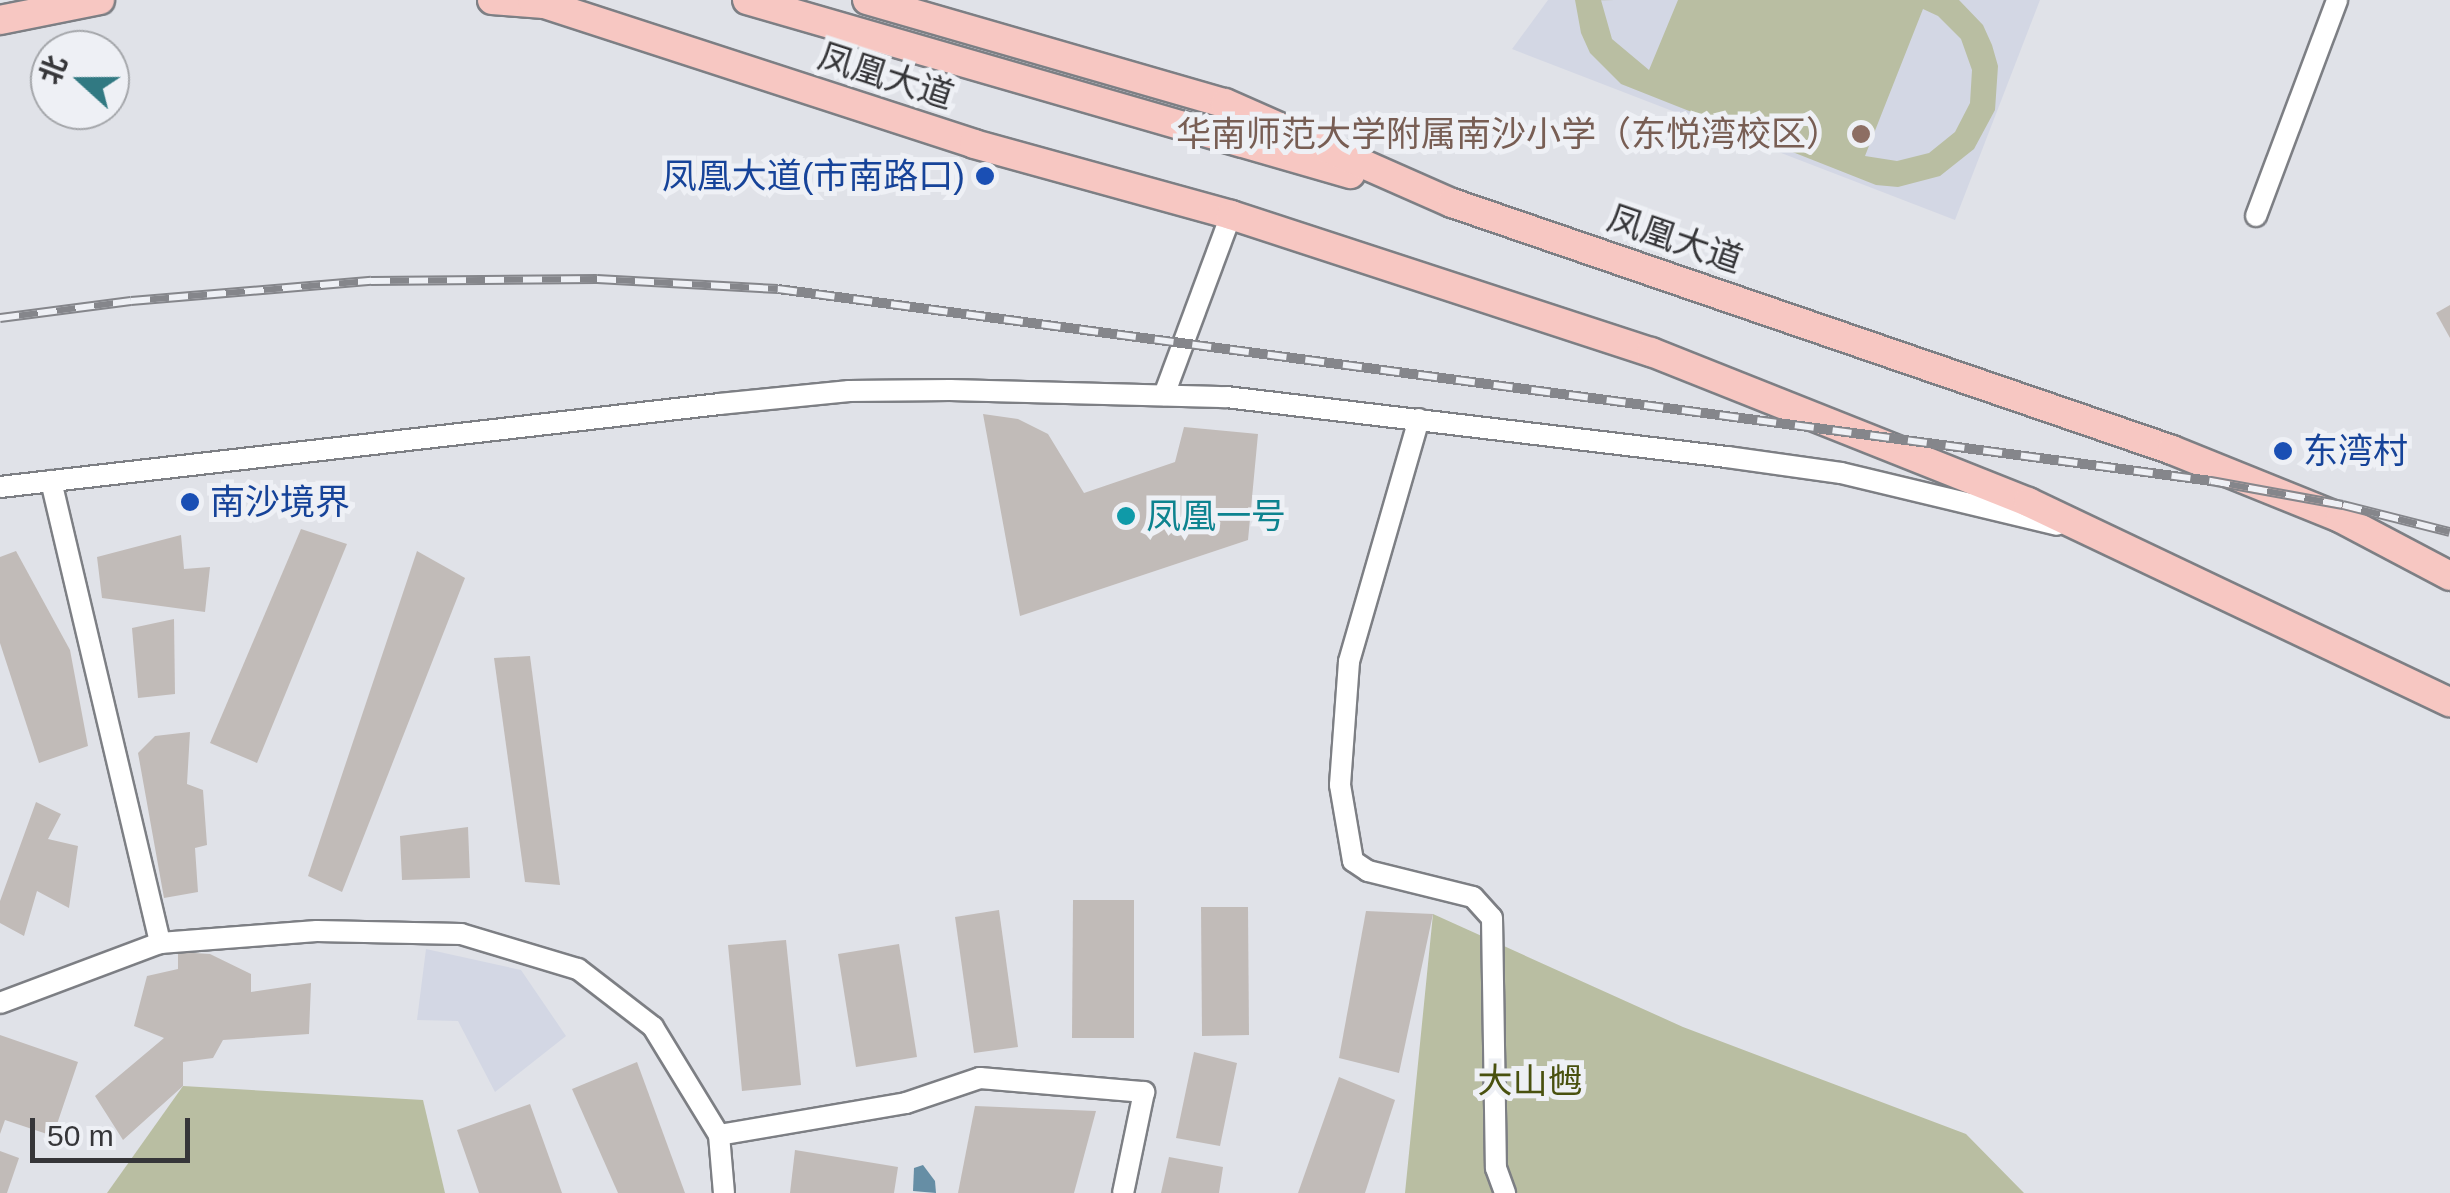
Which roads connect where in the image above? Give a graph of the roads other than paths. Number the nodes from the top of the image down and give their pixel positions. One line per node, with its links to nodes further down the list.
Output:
1 (100, 0): 7 (main road)
2 (492, 0): 6 (main road, 凤凰大道)
3 (747, 0): 8 (main road)
4 (867, 0): 8 (main road, 凤凰大道)
5 (2337, 0): 10 (street)
6 (538, 2): 9 (main road, 凤凰大道)
7 (0, 20)
8 (1452, 203): 16 (main road, 凤凰大道)
9 (1231, 216): 11 (street); 15 (main road, 凤凰大道)
10 (2256, 216)
11 (1164, 395): 12 (street, 凤凰大道); 13 (street, 凤凰大道)
12 (1419, 419): 15 (street, 凤凰大道); 23 (street)
13 (51, 482): 14 (street, 凤凰大道); 18 (street)
14 (0, 488)
15 (2118, 546): 17 (main road, 凤凰大道)
16 (2450, 576)
17 (2450, 702)
18 (160, 943): 19 (street); 20 (street)
19 (0, 1002)
20 (719, 1136): 21 (street); 22 (street)
21 (724, 1193)
22 (1123, 1193)
23 (1505, 1193)

